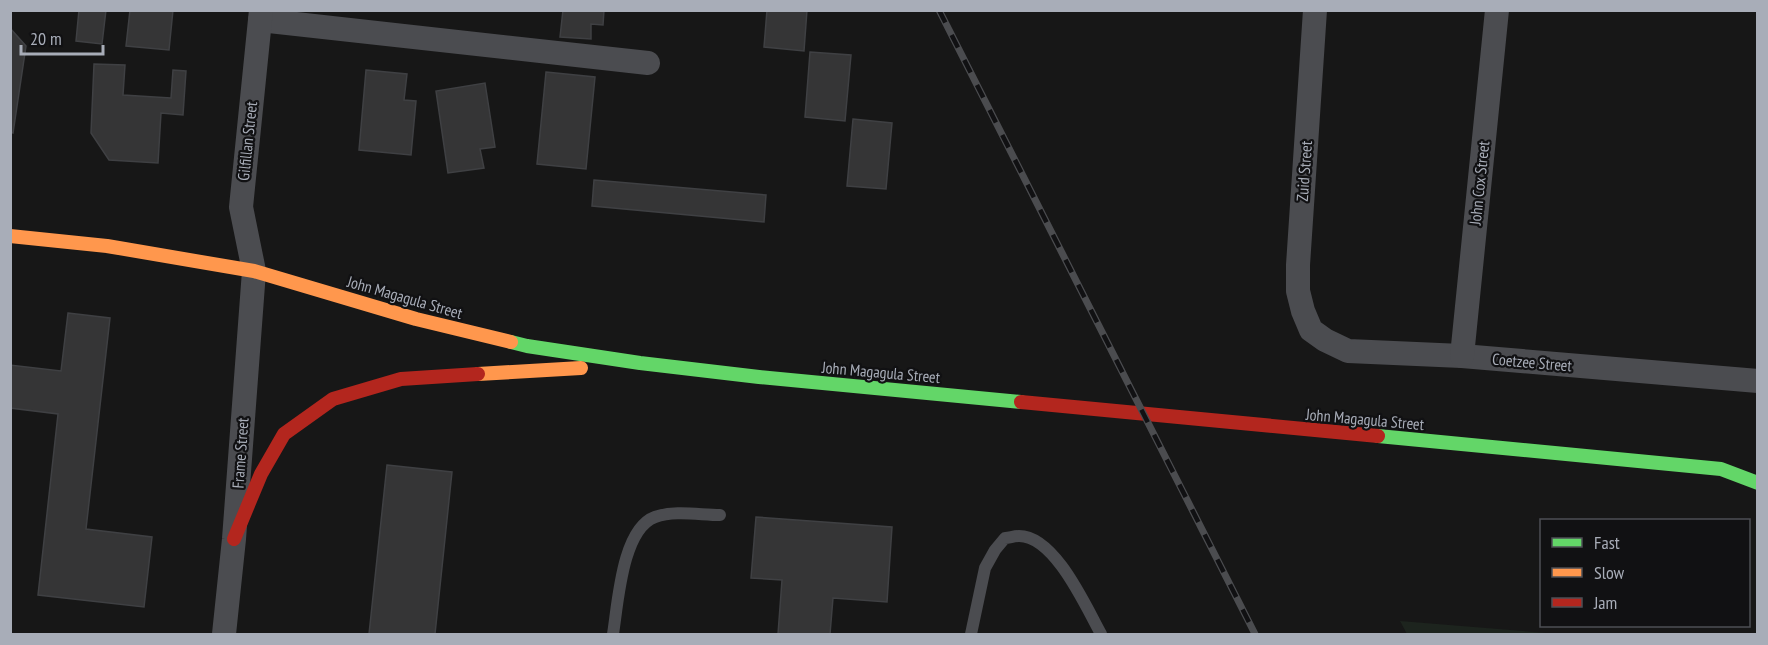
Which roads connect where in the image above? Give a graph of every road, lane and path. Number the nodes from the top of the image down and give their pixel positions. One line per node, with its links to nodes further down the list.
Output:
1 (1315, 10): 7 (street, Zuid Street)
2 (1497, 10): 8 (street, John Cox Street)
3 (260, 15): 4 (street); 6 (street, Gilfillan Street)
4 (648, 63)
5 (10, 236): 6 (street, John Magagula Street)
6 (254, 271): 9 (street, John Magagula Street); 15 (street, Frame Street)
7 (1311, 330): 8 (street, Coetzee Street)
8 (1462, 356): 10 (street, Coetzee Street)
9 (640, 363): 12 (street, John Magagula Street); 15 (street)
10 (1758, 381)
11 (1758, 468): 12 (street)
12 (1721, 469): 13 (street, John Magagula Street)
13 (1758, 483)
14 (720, 515): 17 (lane)
15 (234, 539): 16 (street, Frame Street)
16 (224, 634)
17 (613, 634)
18 (971, 634): 19 (lane)
19 (1101, 634)

